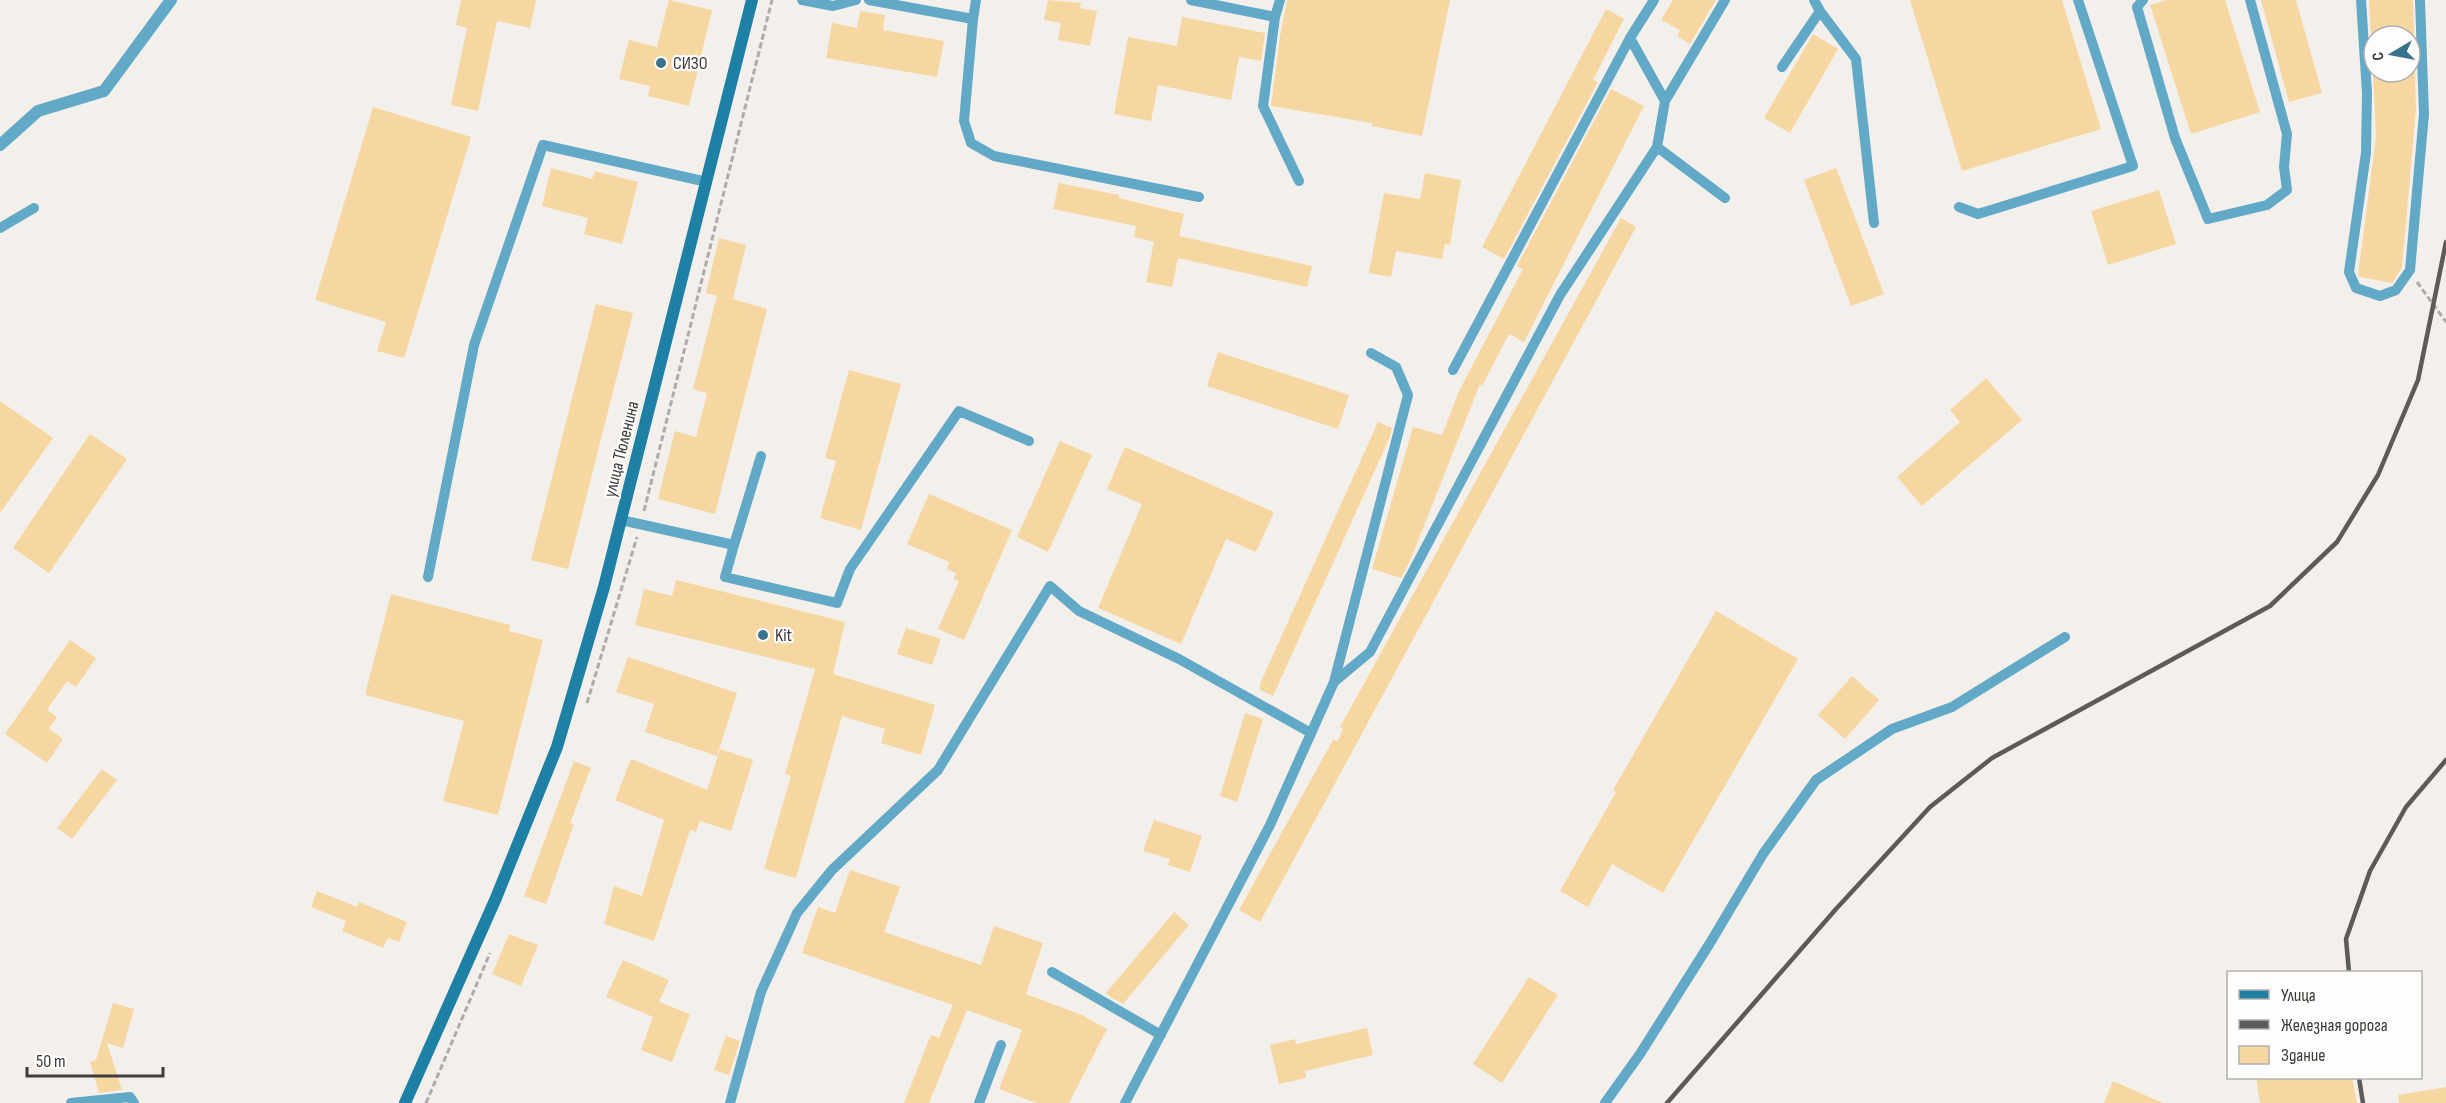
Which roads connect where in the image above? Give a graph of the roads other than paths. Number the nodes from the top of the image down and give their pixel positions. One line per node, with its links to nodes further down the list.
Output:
1 (171, 0): 24 (street)
2 (752, 0): 27 (main road, улица Тюленина)
3 (802, 0): 17 (lane)
4 (856, 0): 17 (lane)
5 (869, 0): 20 (lane)
6 (976, 0): 20 (lane)
7 (1191, 0): 19 (lane)
8 (1280, 0): 19 (lane)
9 (1654, 0): 21 (lane)
10 (1725, 0): 23 (lane)
11 (1814, 0): 18 (lane)
12 (2078, 0): 30 (lane)
13 (2143, 0): 14 (lane)
14 (2250, 0)
15 (2361, 0): 16 (lane)
16 (2420, 0)
17 (833, 3)
18 (1820, 11): 22 (lane); 32 (lane)
19 (1275, 17): 26 (lane)
20 (973, 19): 28 (lane)
21 (1630, 38): 23 (lane); 35 (lane)
22 (1782, 68)
23 (1665, 100): 25 (lane)
24 (0, 146)
25 (1657, 147): 29 (lane); 42 (lane)
26 (1299, 180)
27 (707, 182): 38 (main road, улица Тюленина); 40 (lane)
28 (1198, 197)
29 (1725, 198)
30 (1959, 207)
31 (34, 208): 33 (lane)
32 (1874, 223)
33 (0, 228)
34 (1371, 353): 42 (lane)
35 (1453, 370)
36 (1029, 441): 39 (lane)
37 (761, 456): 39 (lane)
38 (621, 520): 39 (lane); 47 (main road, улица Тюленина)
39 (734, 545)
40 (428, 577)
41 (2064, 637): 53 (lane)
42 (1334, 682): 43 (lane)
43 (1311, 733): 45 (lane); 50 (lane)
44 (1052, 972): 45 (lane)
45 (1161, 1035): 52 (lane)
46 (1001, 1045): 51 (lane)
47 (407, 1101)
48 (71, 1103): 49 (lane)
49 (134, 1103)
50 (730, 1103)
51 (979, 1103)
52 (1125, 1103)
53 (1605, 1103)

